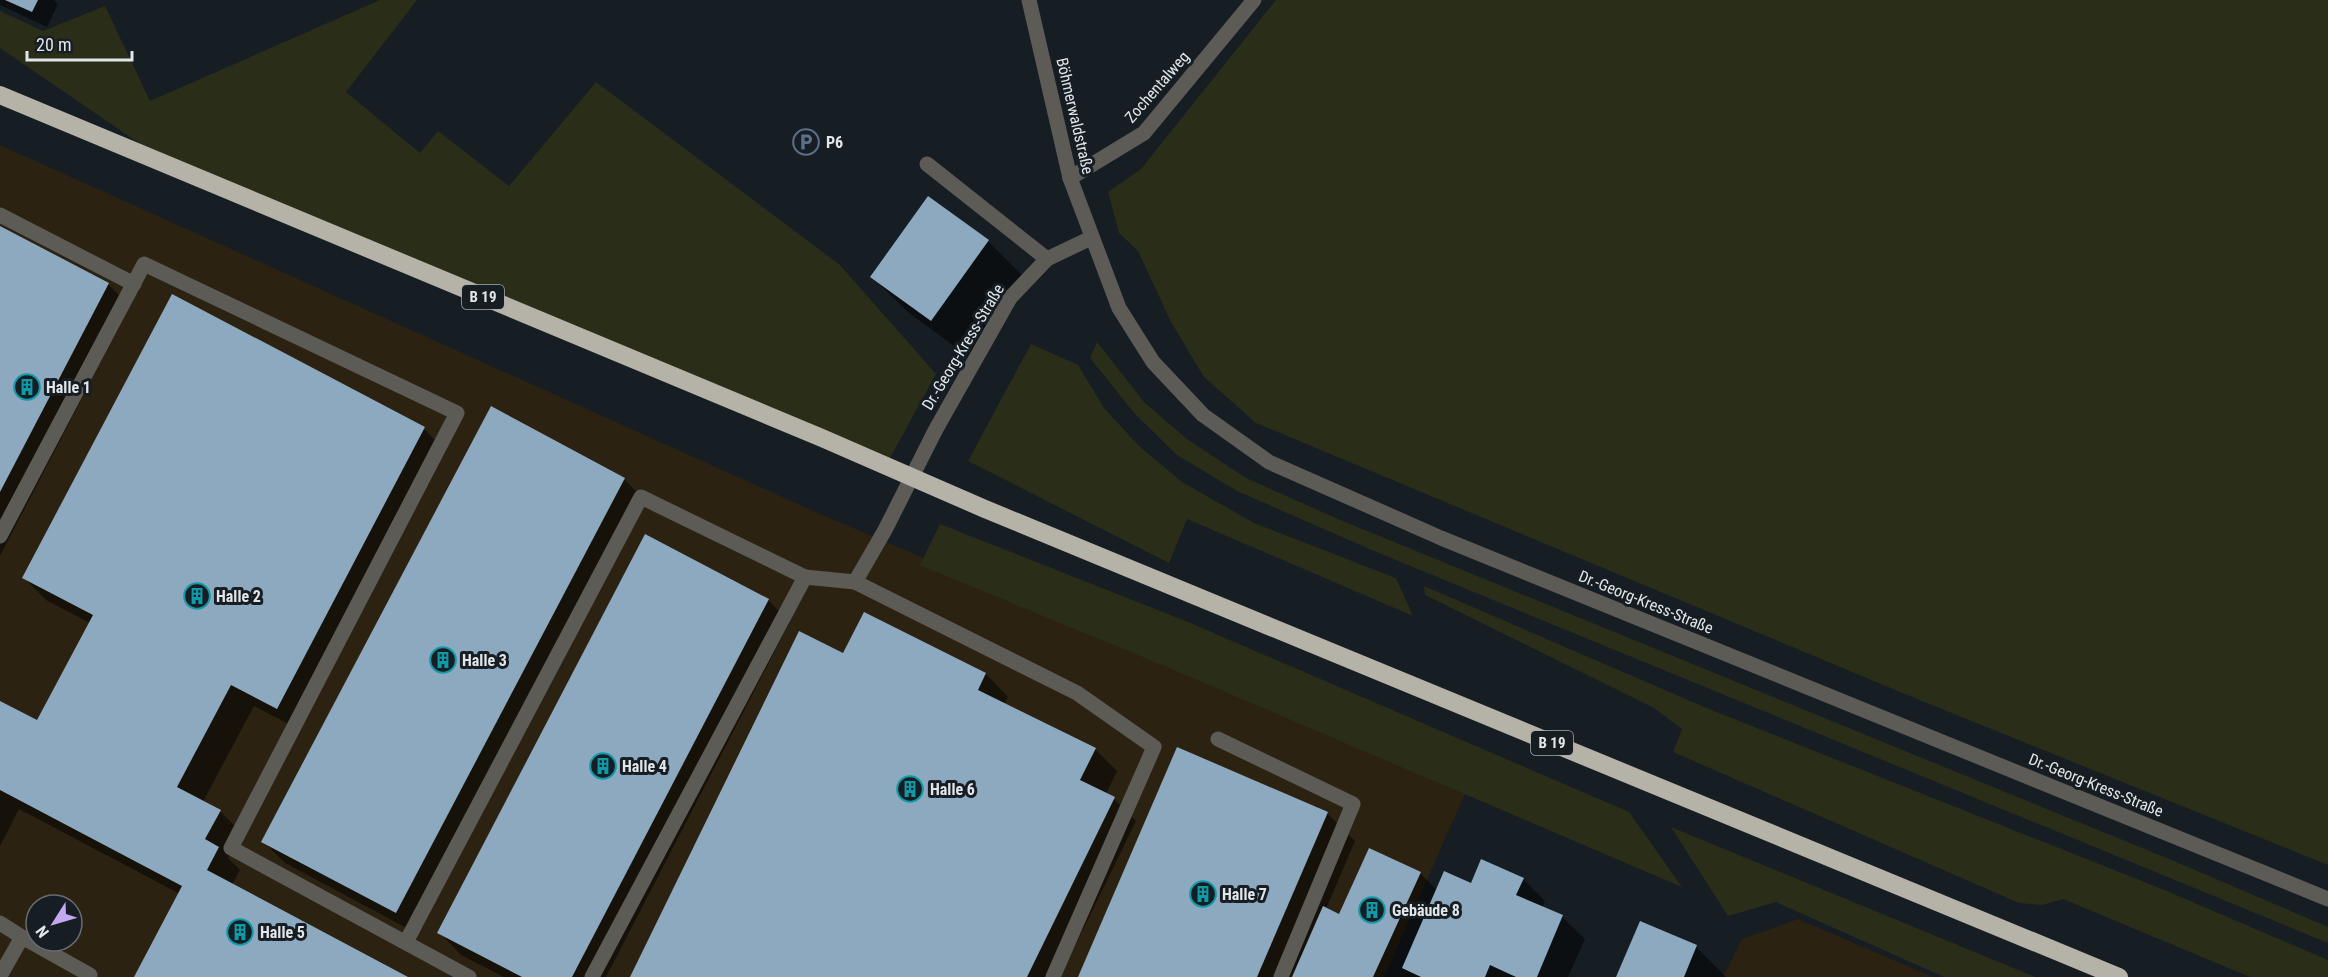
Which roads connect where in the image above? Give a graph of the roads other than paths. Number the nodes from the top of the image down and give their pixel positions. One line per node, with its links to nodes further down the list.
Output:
1 (1029, 0): 5 (street, Böhmerwaldstraße)
2 (1254, 0): 5 (street, Zochentalweg)
3 (0, 94): 24 (highway, B 19)
4 (927, 164): 8 (street)
5 (1070, 178): 7 (street, Böhmerwaldstraße)
6 (0, 215): 9 (street)
7 (1091, 238): 8 (street, Dr.-Georg-Kress-Straße); 14 (street, Dr.-Georg-Kress-Straße)
8 (1047, 259): 12 (street, Dr.-Georg-Kress-Straße)
9 (134, 284): 10 (street); 17 (street)
10 (0, 536)
11 (805, 577): 12 (street); 17 (street); 21 (street)
12 (855, 582): 22 (street)
13 (1218, 739): 23 (street)
14 (2328, 899)
15 (0, 923): 16 (street)
16 (22, 937): 18 (street); 19 (street)
17 (406, 942): 20 (street)
18 (90, 975)
19 (0, 976)
20 (469, 977)
21 (592, 977)
22 (1053, 977)
23 (1281, 977)
24 (2119, 977)

